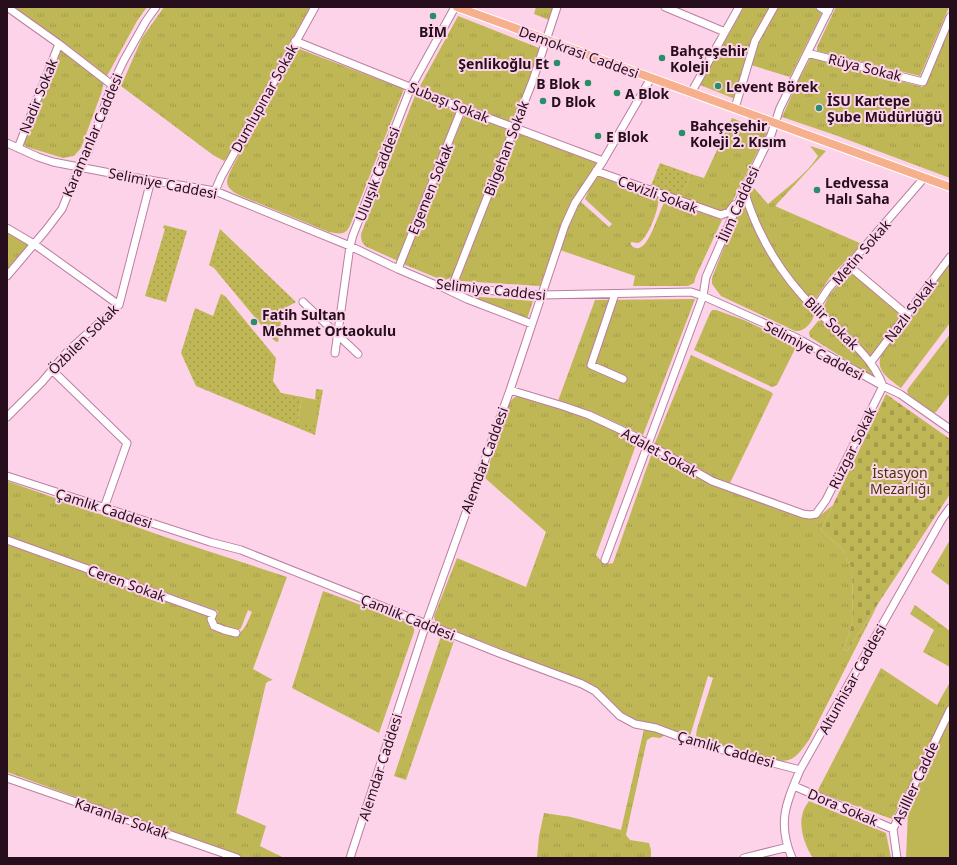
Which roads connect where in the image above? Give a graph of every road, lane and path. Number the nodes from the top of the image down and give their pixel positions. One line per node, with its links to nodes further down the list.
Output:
1 (156, 7): 18 (street, Karamanlar Caddesi)
2 (315, 7): 14 (street, Dumlupınar Sokak)
3 (456, 7): 13 (main road, Demokrasi Caddesi); 19 (street, Uluışık Caddesi)
4 (557, 7): 13 (street, Bilgehan Sokak)
5 (665, 7): 12 (street)
6 (739, 7): 12 (street)
7 (774, 7): 22 (street)
8 (820, 7): 10 (street)
9 (8, 9): 15 (street)
10 (829, 9): 16 (street, İlim Caddesi)
11 (950, 17): 16 (street, Rüya Sokak)
12 (725, 32): 20 (street)
13 (545, 40): 17 (main road, Demokrasi Caddesi); 24 (street, Bilgehan Sokak)
14 (296, 41): 19 (street, Subaşı Sokak); 34 (street, Dumlupınar Sokak)
15 (59, 44): 18 (street); 26 (street, Nadir Sokak)
16 (807, 53): 23 (street, İlim Caddesi)
17 (651, 78): 20 (main road, Demokrasi Caddesi); 27 (street, Alemdar Caddesi)
18 (112, 85): 28 (street, Karamanlar Caddesi)
19 (411, 87): 21 (street, Subaşı Sokak); 37 (street, Uluışık Caddesi)
20 (691, 93): 22 (main road, Demokrasi Caddesi)
21 (462, 108): 24 (street, Subaşı Sokak); 40 (street, Egemen Sokak)
22 (734, 108): 23 (main road, Demokrasi Caddesi)
23 (774, 124): 30 (main road, Demokrasi Caddesi); 33 (street, İlim Caddesi)
24 (514, 128): 27 (street, Subaşı Sokak); 43 (street, Bilgehan Sokak)
25 (7, 143): 26 (street, Selimiye Caddesi)
26 (18, 148): 28 (street, Selimiye Caddesi)
27 (603, 161): 29 (street, Alemdar Caddesi)
28 (79, 167): 31 (street, Selimiye Caddesi); 36 (street, Karamanlar Caddesi)
29 (596, 171): 33 (street, Cevizli Sokak); 45 (street, Alemdar Caddesi)
30 (924, 178): 32 (main road, Demokrasi Caddesi); 39 (street, Metin Sokak)
31 (151, 180): 34 (street, Selimiye Caddesi); 48 (street, Özbilen Sokak)
32 (950, 187)
33 (744, 190): 46 (street, İlim Caddesi); 49 (street, Bilir Sokak)
34 (215, 191): 37 (street, Selimiye Caddesi)
35 (7, 228): 36 (street)
36 (34, 244): 41 (street, Karamanlar Caddesi); 48 (street)
37 (350, 246): 40 (street, Selimiye Caddesi); 52 (street, Uluışık Caddesi)
38 (950, 257): 50 (street, Nazlı Sokak)
39 (849, 266): 49 (street, Metin Sokak); 50 (street)
40 (398, 269): 42 (street, Selimiye Caddesi)
41 (7, 276)
42 (438, 286): 43 (street, Selimiye Caddesi); 51 (street)
43 (452, 287): 45 (street, Selimiye Caddesi)
44 (615, 294): 45 (street, Selimiye Caddesi); 46 (street, Selimiye Caddesi); 57 (street)
45 (541, 295): 51 (street, Alemdar Caddesi)
46 (703, 296): 58 (street, Selimiye Caddesi); 62 (street, İlim Caddesi)
47 (302, 302): 52 (street)
48 (119, 305): 56 (street, Özbilen Sokak)
49 (815, 309): 55 (street, Bilir Sokak)
50 (907, 315): 55 (street, Nazlı Sokak)
51 (532, 324): 59 (street, Alemdar Caddesi)
52 (337, 335): 53 (street, Uluışık Caddesi); 54 (street)
53 (335, 352)
54 (358, 354)
55 (870, 362): 58 (street, Bilir Sokak)
56 (52, 370): 60 (street, Özbilen Sokak); 64 (street)
57 (623, 379)
58 (883, 386): 61 (street); 66 (street, Rüzgar Sokak)
59 (510, 390): 62 (street, Adalet Sokak); 69 (street, Alemdar Caddesi)
60 (8, 416)
61 (950, 429)
62 (648, 444): 66 (street, Adalet Sokak); 68 (street, İlim Caddesi)
63 (7, 476): 64 (street, Çamlık Caddesi)
64 (104, 508): 69 (street, Çamlık Caddesi)
65 (950, 508): 72 (street, Altunhisar Caddesi)
66 (810, 515)
67 (7, 540): 70 (street, Ceren Sokak)
68 (605, 560)
69 (426, 624): 72 (street, Çamlık Caddesi); 78 (street, Alemdar Caddesi)
70 (236, 633)
71 (950, 710): 75 (street, Asilller Cadde)
72 (800, 770): 74 (street, Altunhisar Caddesi)
73 (7, 778): 77 (street, Karanlar Sokak)
74 (794, 786): 75 (street, Dora Sokak); 76 (street, Altunhisar Caddesi)
75 (893, 829): 81 (street, Asilller Cadde)
76 (788, 847): 79 (street); 80 (street, Altunhisar Caddesi)
77 (237, 858)
78 (350, 858)
79 (744, 858)
80 (792, 858)
81 (897, 858)

